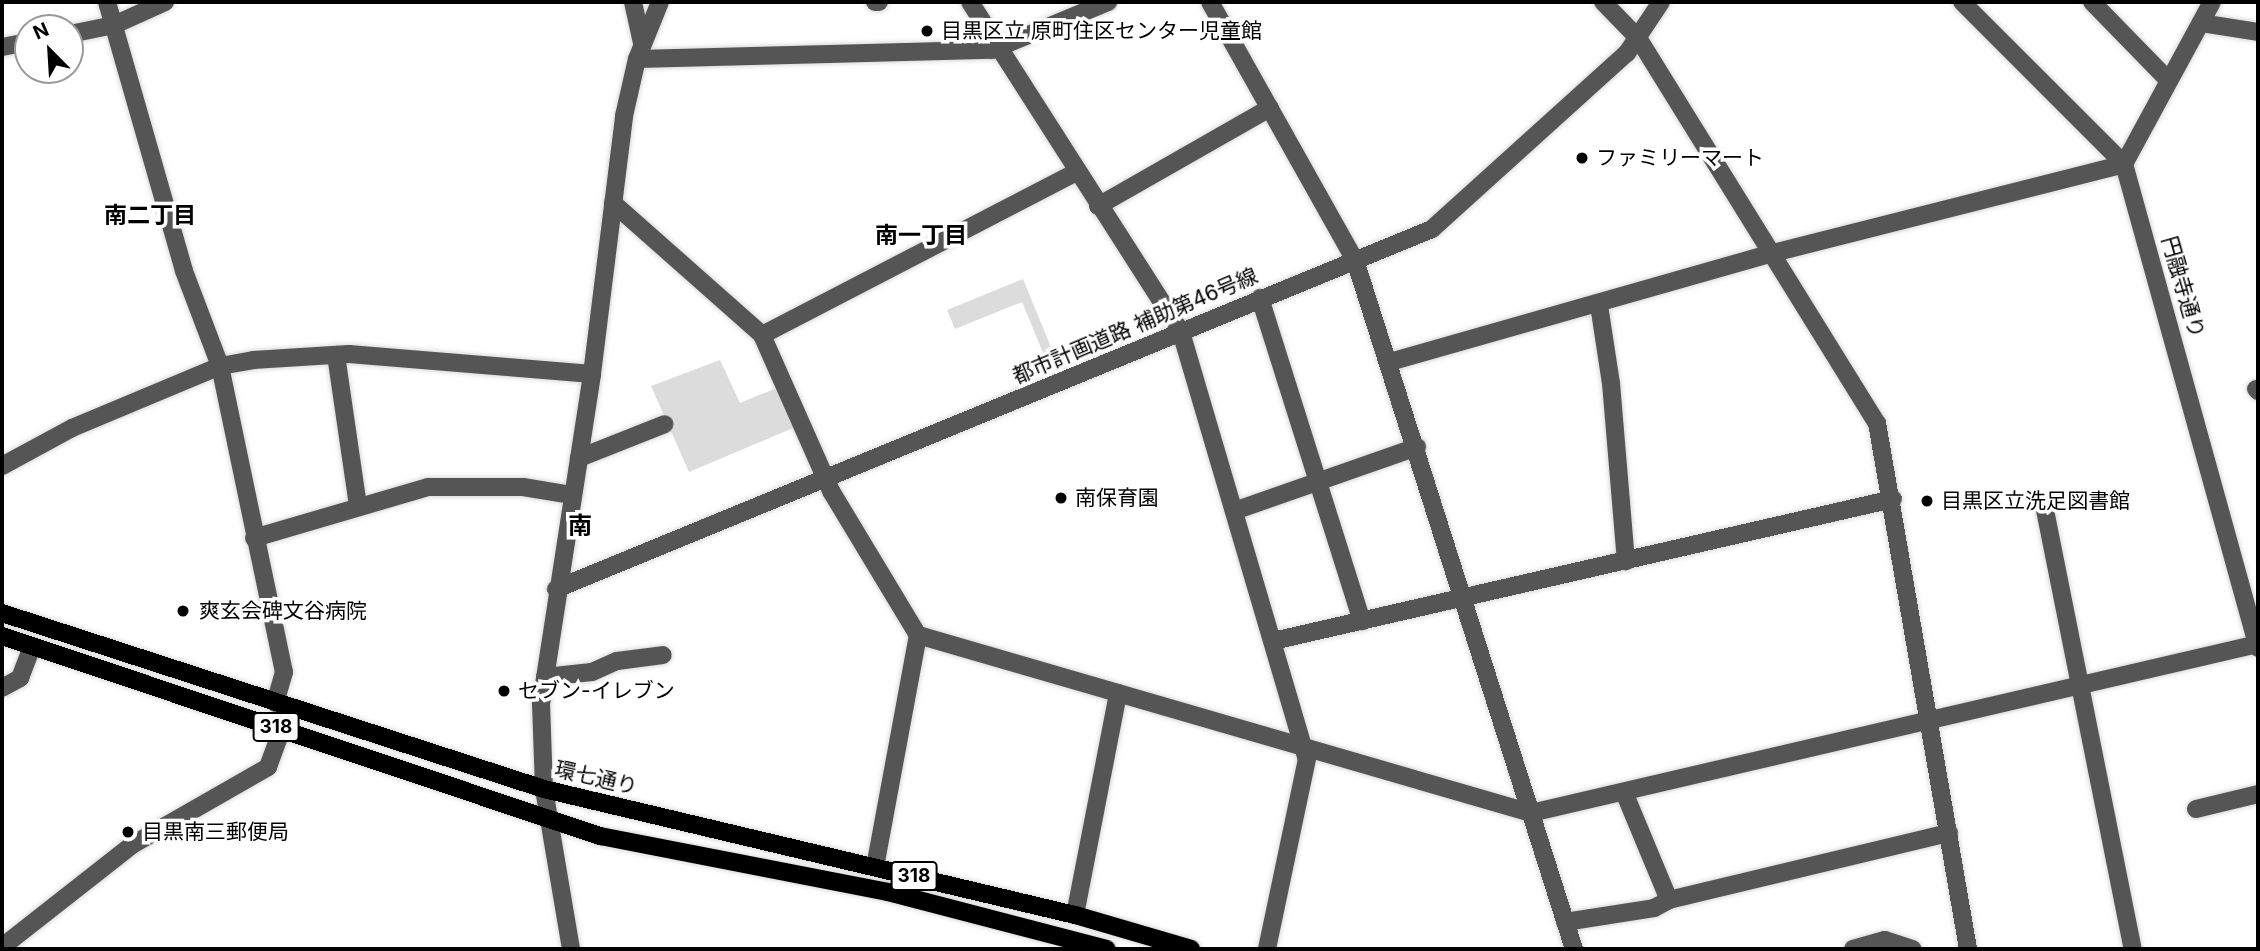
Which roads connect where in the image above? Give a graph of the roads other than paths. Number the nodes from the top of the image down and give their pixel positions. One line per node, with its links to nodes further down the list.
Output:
1 (107, 2): 14 (street)
2 (166, 2): 14 (street)
3 (633, 2): 19 (street)
4 (660, 2): 19 (street)
5 (970, 2): 18 (street)
6 (1108, 2): 18 (street)
7 (1210, 2): 21 (street)
8 (1603, 2): 17 (street)
9 (1661, 2): 17 (street, 都市計画道路 補助第46号線)
10 (1962, 2): 22 (street, 円融寺通り)
11 (2092, 2): 20 (street)
12 (2213, 2): 13 (street)
13 (2201, 23): 16 (street); 20 (street)
14 (114, 25): 15 (street); 34 (street)
15 (84, 31)
16 (2258, 32)
17 (1638, 38): 26 (street); 27 (street, 都市計画道路 補助第46号線)
18 (998, 48): 19 (street); 23 (street)
19 (640, 51): 24 (street)
20 (2169, 81): 22 (street)
21 (1270, 108): 25 (street); 27 (street)
22 (2124, 164): 26 (street); 57 (street, 円融寺通り)
23 (1077, 172): 25 (street); 31 (street)
24 (613, 203): 31 (street); 35 (street)
25 (1098, 206): 30 (street)
26 (1773, 253): 29 (street); 43 (street)
27 (1355, 260): 28 (street, 都市計画道路 補助第46号線); 33 (street)
28 (1260, 298): 30 (street, 都市計画道路 補助第46号線); 41 (street)
29 (1599, 305): 33 (street); 48 (street)
30 (1181, 332): 40 (street, 都市計画道路 補助第46号線); 46 (street)
31 (762, 335): 40 (street)
32 (336, 355): 34 (street); 35 (street); 44 (street)
33 (1390, 362): 37 (street)
34 (220, 366): 39 (street); 47 (street)
35 (592, 374): 38 (street)
36 (665, 424): 38 (street)
37 (1417, 447): 41 (street); 50 (street)
38 (579, 458): 42 (street)
39 (2, 466)
40 (827, 479): 49 (street, 都市計画道路 補助第46号線); 53 (street)
41 (1317, 482): 46 (street); 52 (street)
42 (572, 495): 44 (street); 49 (street)
43 (1893, 499): 48 (street); 64 (street)
44 (358, 506): 47 (street)
45 (2045, 510): 60 (street)
46 (1234, 511): 55 (street)
47 (254, 538): 63 (street)
48 (1626, 561): 50 (street)
49 (556, 589): 59 (street)
50 (1465, 596): 52 (street); 72 (street)
51 (2, 613): 63 (main road, 環七通り / 318)
52 (1362, 621): 55 (street)
53 (918, 635): 62 (street); 76 (street)
54 (2, 636): 56 (main road, 318)
55 (1273, 641): 66 (street)
56 (32, 646): 61 (street); 65 (main road, 318)
57 (2258, 646): 60 (street)
58 (663, 654): 59 (street)
59 (545, 677): 67 (street)
60 (2080, 686): 64 (street); 90 (street)
61 (2, 688)
62 (1118, 693): 66 (street); 78 (street)
63 (275, 703): 67 (main road, 環七通り / 318)
64 (1928, 720): 68 (street); 74 (street)
65 (282, 729): 73 (main road, 318); 81 (street)
66 (1304, 748): 72 (street); 85 (street)
67 (544, 789): 71 (main road, 環七通り / 318); 73 (street)
68 (1624, 792): 72 (street); 77 (street)
69 (2258, 794): 70 (street)
70 (2196, 809)
71 (636, 810): 75 (main road); 76 (main road, 環七通り / 318)
72 (1531, 813): 79 (street)
73 (550, 820): 75 (main road, 318); 82 (street)
74 (1949, 833): 77 (street); 89 (street)
75 (630, 842): 80 (main road, 318)
76 (875, 866): 78 (main road, 環七通り / 318)
77 (1669, 900): 79 (street)
78 (1075, 915): 84 (main road, 環七通り / 318)
79 (1565, 922): 86 (street)
80 (1068, 944): 83 (main road, 318)
81 (2, 947)
82 (571, 949)
83 (1107, 949)
84 (1191, 949)
85 (1267, 949)
86 (1574, 949)
87 (1853, 949): 88 (street)
88 (1913, 949)
89 (1968, 949)
90 (2133, 949)

